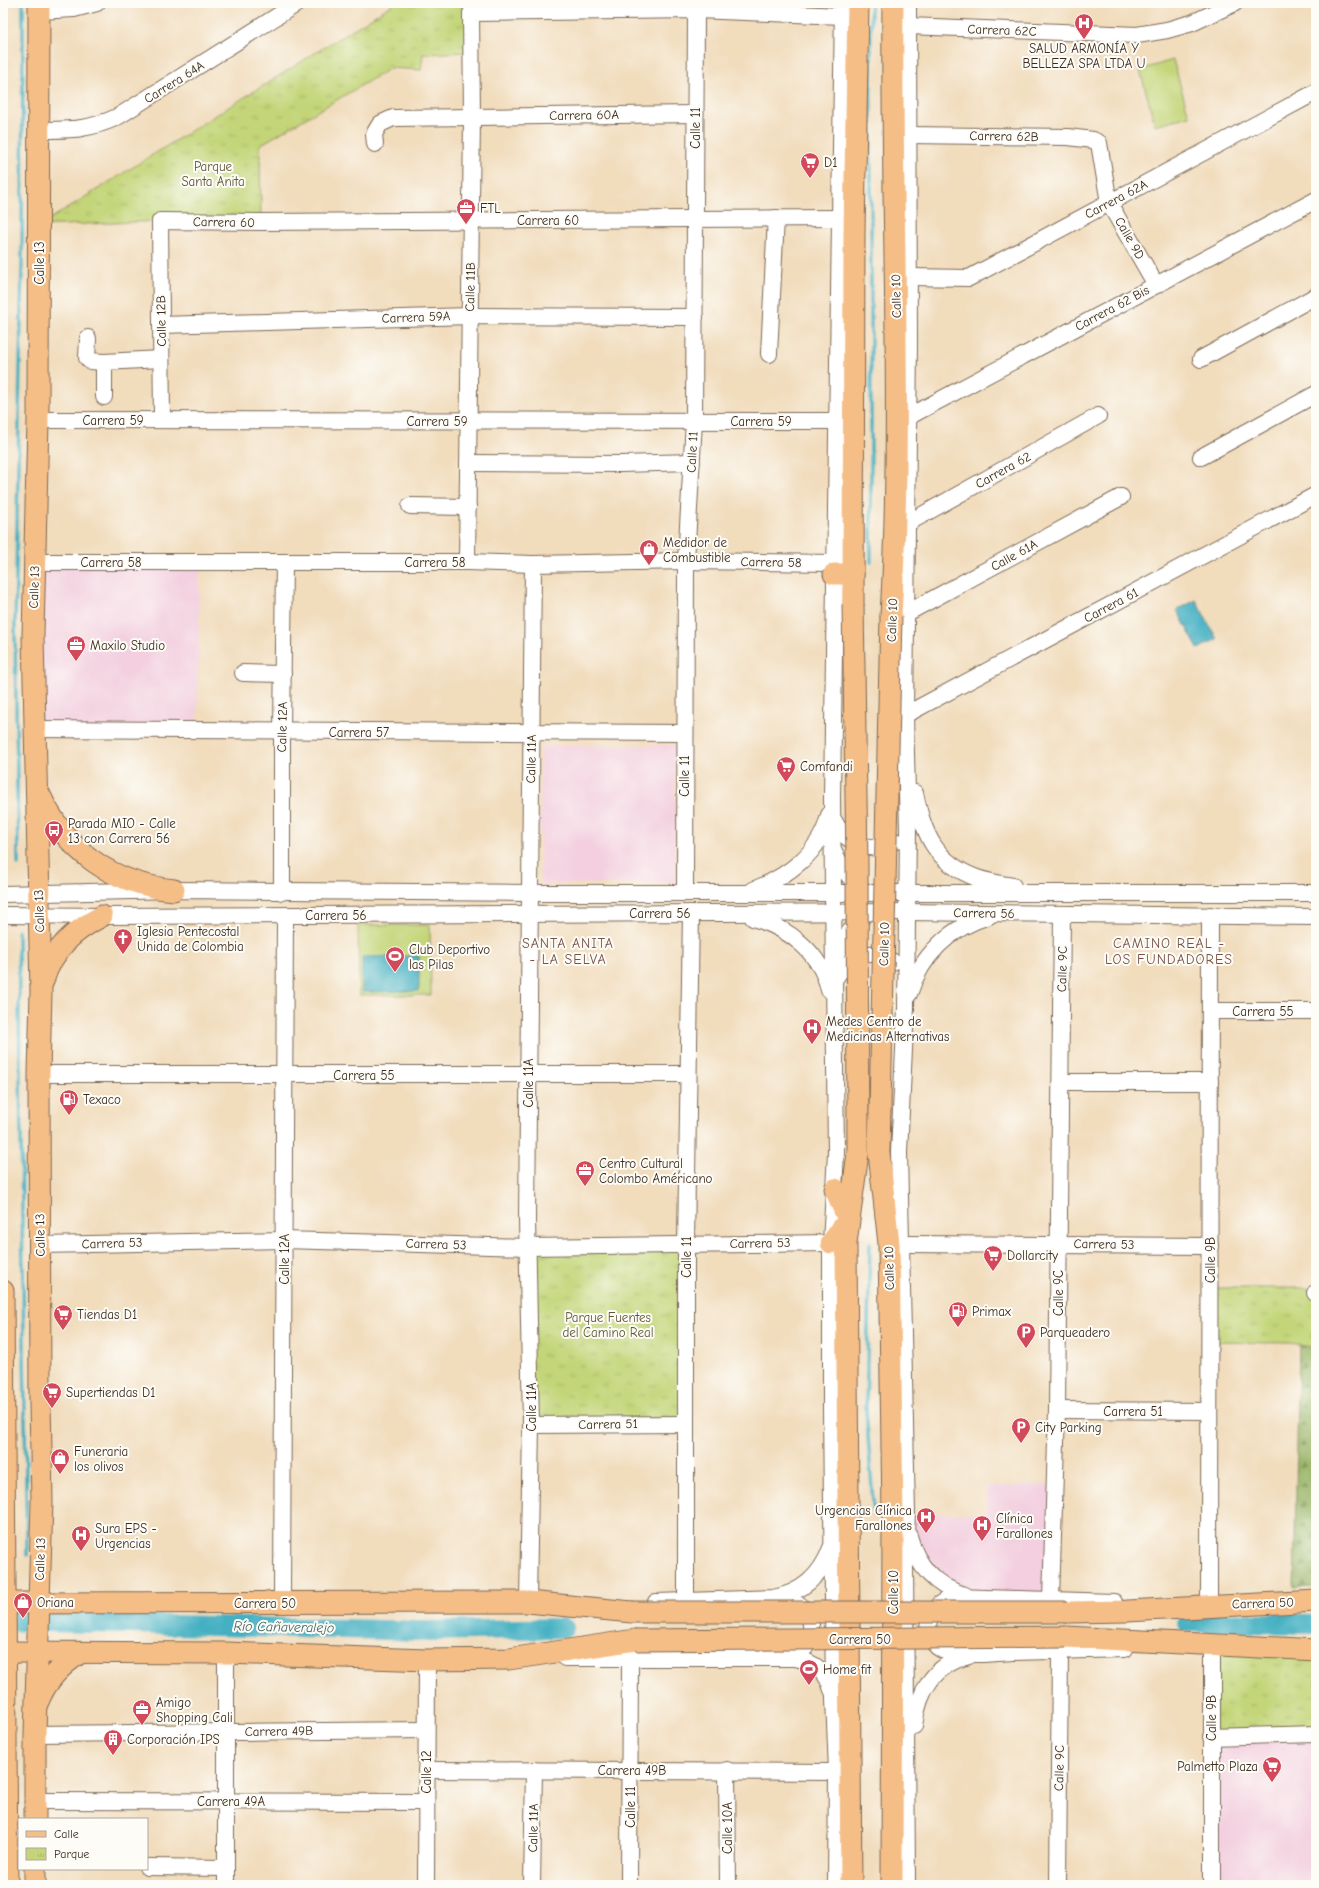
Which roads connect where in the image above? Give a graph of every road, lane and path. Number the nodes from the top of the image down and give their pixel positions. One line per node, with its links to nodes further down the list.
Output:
1 (97, 3): 6 (street)
2 (298, 3): 14 (street, Carrera 64A)
3 (893, 3): 20 (main road, Calle 10)
4 (908, 3): 10 (street, Calle 10)
5 (1235, 3): 10 (street, Carrera 62C)
6 (40, 7): 14 (main road, Calle 13)
7 (723, 7): 8 (street); 9 (street)
8 (848, 7): 25 (main road, Calle 10)
9 (696, 10): 12 (street, Calle 11); 13 (street, Calle 11B)
10 (908, 26): 15 (street, Calle 10)
11 (1316, 92): 19 (street, Carrera 62A)
12 (695, 114): 13 (street, Carrera 60A); 22 (street, Calle 11)
13 (472, 117): 17 (street, Carrera 60A); 24 (street, Calle 11B)
14 (39, 130): 41 (main road, Calle 13)
15 (908, 135): 16 (street, Carrera 62B); 20 (street, Calle 10)
16 (1099, 143): 19 (street, Calle 9D)
17 (375, 144)
18 (1316, 200): 27 (street, Carrera 62 Bis)
19 (1109, 203): 26 (street, Carrera 62A); 27 (street, Calle 9D)
20 (902, 208): 26 (street, Calle 10); 54 (main road, Calle 10)
21 (776, 218): 22 (street, Carrera 60); 25 (street, Carrera 60); 33 (street)
22 (694, 219): 24 (street, Carrera 60); 30 (street, Calle 11)
23 (160, 221): 24 (street, Carrera 60); 31 (street, Calle 12B)
24 (471, 221): 29 (street, Calle 11B)
25 (845, 227): 45 (street, Calle 10); 60 (main road, Calle 10)
26 (909, 278): 40 (street, Calle 10)
27 (1156, 285): 40 (street, Carrera 62 Bis)
28 (1316, 296): 35 (street)
29 (470, 316): 30 (street, Carrera 59A); 31 (street, Carrera 59A); 43 (street, Calle 11B)
30 (694, 317): 44 (street, Calle 11)
31 (161, 325): 34 (street, Calle 12B)
32 (88, 338): 36 (street)
33 (769, 354)
34 (161, 359): 36 (street); 42 (street, Calle 12B)
35 (1201, 359)
36 (104, 362): 38 (street)
37 (1316, 394): 46 (street)
38 (104, 397)
39 (1098, 416): 53 (street, Carrera 62)
40 (908, 417): 53 (street, Calle 10)
41 (38, 420): 42 (street, Carrera 59); 56 (main road, Calle 13)
42 (162, 420): 43 (street, Carrera 59)
43 (469, 421): 44 (street, Carrera 59); 48 (street, Calle 11B)
44 (694, 421): 45 (street, Carrera 59); 47 (street, Calle 11)
45 (837, 421): 60 (street, Calle 10)
46 (1200, 457)
47 (692, 462): 48 (street); 55 (street, Calle 11)
48 (468, 463): 52 (street, Calle 11B)
49 (1316, 495): 64 (street, Carrera 61)
50 (1121, 497): 61 (street, Calle 61A)
51 (410, 506): 52 (street)
52 (468, 507): 58 (street, Calle 11B)
53 (908, 523): 54 (street, Calle 10)
54 (902, 547): 61 (main road, Calle 10)
55 (686, 561): 59 (street, Carrera 58); 60 (street, Carrera 58); 68 (street, Calle 11)
56 (35, 562): 57 (street, Carrera 58); 65 (main road, Calle 13)
57 (284, 562): 58 (street, Carrera 58); 63 (street, Calle 12A)
58 (467, 562): 59 (street, Carrera 58)
59 (533, 564): 67 (street, Calle 11A)
60 (840, 571): 71 (street, Calle 10); 116 (main road, Calle 10, bridge)
61 (899, 615): 64 (street, Calle 10); 120 (main road, Calle 10, bridge)
62 (243, 673): 63 (street)
63 (282, 674): 66 (street, Calle 12A)
64 (906, 715): 69 (street, Calle 10)
65 (34, 729): 66 (street, Carrera 57); 70 (main road, Calle 13)
66 (282, 731): 67 (street, Carrera 57); 76 (street, Calle 12A)
67 (531, 732): 68 (street, Carrera 57); 78 (street, Calle 11A)
68 (684, 733): 79 (street, Calle 11)
69 (908, 758): 73 (street, Calle 10); 81 (street)
70 (37, 787): 75 (main road); 77 (main road, Calle 13)
71 (832, 798): 72 (street, Calle 10); 84 (street)
72 (833, 819): 73 (street); 74 (street, Calle 10)
73 (907, 838): 85 (street, Calle 10); 86 (street)
74 (832, 845): 80 (street, Calle 10); 86 (street)
75 (174, 890): 76 (street, Carrera 56); 77 (street, Carrera 56)
76 (282, 892): 78 (street, Carrera 56)
77 (39, 893): 83 (street, Carrera 56); 97 (main road, Calle 13)
78 (530, 893): 79 (street, Carrera 56); 92 (street, Calle 11A)
79 (685, 893): 84 (street, Carrera 56)
80 (832, 893): 84 (street, Carrera 56); 86 (street, Carrera 56); 87 (street, Calle 10)
81 (1044, 893): 82 (street, Carrera 56); 85 (street, Carrera 56)
82 (1316, 893)
83 (3, 894)
84 (730, 894)
85 (906, 894): 86 (street, Carrera 56); 88 (street, Calle 10)
86 (874, 903): 87 (street, Carrera 56); 88 (street, Carrera 56); 100 (street); 101 (street)
87 (832, 912): 91 (street, Carrera 56); 101 (street, Calle 10)
88 (906, 912): 89 (street, Carrera 56); 100 (street, Calle 10)
89 (1009, 912): 93 (street, Carrera 56); 106 (street)
90 (691, 913): 91 (street, Carrera 56); 92 (street, Carrera 56); 112 (street, Calle 11)
91 (716, 913): 105 (street)
92 (530, 914): 95 (street, Carrera 56); 111 (street, Calle 11A)
93 (1062, 914): 96 (street, Carrera 56); 113 (street, Calle 9C)
94 (3, 915): 97 (street, Carrera 56)
95 (285, 915): 98 (street, Carrera 56); 110 (street, Calle 12A)
96 (1210, 915): 99 (street, Carrera 56); 107 (street, Calle 9B)
97 (39, 916): 98 (street, Carrera 56); 104 (main road, Calle 13)
98 (102, 916): 104 (main road)
99 (1316, 917)
100 (905, 960): 102 (street, Calle 10)
101 (833, 961): 103 (street, Calle 10)
102 (905, 977): 103 (street); 106 (street, Calle 10)
103 (834, 980): 105 (street, Calle 10)
104 (41, 991): 109 (main road, Calle 13)
105 (833, 1008): 115 (street, Calle 10)
106 (906, 1008): 120 (street, Calle 10)
107 (1210, 1011): 108 (street, Carrera 55); 114 (street, Calle 9B)
108 (1316, 1011)
109 (39, 1074): 110 (street, Carrera 55); 122 (main road, Calle 13)
110 (284, 1074): 111 (street, Carrera 55); 117 (street, Calle 12A)
111 (528, 1074): 112 (street, Carrera 55); 124 (street, Calle 11A)
112 (688, 1074): 119 (street, Calle 11)
113 (1061, 1082): 114 (street); 121 (street, Calle 9C)
114 (1210, 1082): 123 (street, Calle 9B)
115 (835, 1188): 116 (main road); 118 (street, Calle 10)
116 (848, 1220): 118 (main road); 188 (main road, Calle 10)
117 (284, 1240): 122 (street, Carrera 53); 124 (street, Carrera 53); 141 (street, Calle 12A)
118 (831, 1243): 119 (street, Carrera 53); 133 (street, Calle 10)
119 (686, 1244): 124 (street, Carrera 53); 129 (street, Calle 11)
120 (896, 1244): 121 (street, Carrera 53); 126 (main road, Calle 10)
121 (1058, 1244): 123 (street, Carrera 53); 127 (street, Calle 9C)
122 (41, 1245): 134 (main road, Calle 13)
123 (1210, 1246): 128 (street, Calle 9B)
124 (527, 1247): 130 (street, Calle 11A)
125 (3, 1291): 132 (main road)
126 (897, 1408): 131 (street, Calle 10); 189 (main road, Calle 10)
127 (1057, 1410): 128 (street, Carrera 51); 144 (street, Calle 9C)
128 (1209, 1411): 145 (street, Calle 9B)
129 (686, 1424): 130 (street, Carrera 51); 140 (street, Calle 11)
130 (531, 1425): 139 (street, Calle 11A)
131 (907, 1514): 136 (street); 172 (street, Calle 10)
132 (4, 1525): 135 (main road)
133 (834, 1534): 137 (street); 159 (street, Calle 10)
134 (39, 1562): 135 (main road); 142 (main road); 146 (main road, Calle 13)
135 (5, 1568): 143 (main road)
136 (976, 1597): 144 (street, Carrera 50); 155 (street)
137 (773, 1598): 140 (street, Carrera 50); 156 (street)
138 (1316, 1601): 145 (main road, Carrera 50)
139 (528, 1602): 140 (street, Carrera 50); 141 (main road, Carrera 50); 144 (main road, Carrera 50, bridge)
140 (686, 1602)
141 (282, 1603): 142 (main road, Carrera 50)
142 (77, 1604): 146 (main road, Carrera 50)
143 (5, 1606): 146 (main road, Carrera 50); 150 (main road)
144 (1059, 1606): 145 (main road, Carrera 50)
145 (1209, 1606)
146 (38, 1607): 149 (main road, Calle 13)
147 (1063, 1644): 148 (main road, Carrera 50); 151 (main road, Carrera 50, bridge); 155 (street, Carrera 50); 191 (street, Calle 9C)
148 (1212, 1646): 152 (main road, Carrera 50); 165 (street, Calle 9B)
149 (37, 1648): 150 (main road, Carrera 50); 153 (main road, Carrera 50); 160 (main road, Calle 13)
150 (5, 1649): 158 (main road)
151 (633, 1649): 156 (street, Carrera 50); 157 (main road, Carrera 50); 169 (street, Calle 11)
152 (1316, 1650)
153 (80, 1653): 154 (main road, Carrera 50); 160 (main road)
154 (226, 1653): 157 (main road, Carrera 50); 162 (street)
155 (978, 1654): 172 (street)
156 (778, 1659): 159 (street)
157 (426, 1660): 161 (street, Calle 12)
158 (5, 1688): 166 (main road)
159 (834, 1699): 171 (street, Calle 10)
160 (36, 1708): 163 (main road, Calle 13)
161 (426, 1730): 162 (street, Carrera 49B); 167 (street, Calle 12)
162 (226, 1732): 163 (street, Carrera 49B); 173 (street)
163 (35, 1734): 175 (main road, Calle 13)
164 (1316, 1734): 165 (street)
165 (1211, 1737): 192 (street, Calle 9B)
166 (5, 1748): 176 (main road)
167 (426, 1770): 168 (street, Carrera 49B); 174 (street, Calle 12)
168 (534, 1770): 169 (street, Carrera 49B); 184 (street, Calle 11A)
169 (630, 1770): 170 (street, Carrera 49B); 185 (street, Calle 11)
170 (727, 1770): 171 (street, Carrera 49B); 186 (street, Calle 10A)
171 (837, 1772): 187 (street, Calle 10)
172 (907, 1782): 190 (street, Calle 10)
173 (226, 1801): 174 (street, Carrera 49A); 175 (street, Carrera 49A); 178 (street)
174 (426, 1802): 183 (street, Calle 12)
175 (35, 1810)
176 (5, 1855): 180 (main road)
177 (148, 1867): 178 (street)
178 (226, 1868): 182 (street)
179 (35, 1870): 181 (main road)
180 (7, 1885)
181 (35, 1885)
182 (226, 1885)
183 (426, 1885)
184 (532, 1885)
185 (629, 1885)
186 (728, 1885)
187 (836, 1885)
188 (851, 1885)
189 (892, 1885)
190 (907, 1885)
191 (1058, 1885)
192 (1212, 1885)

